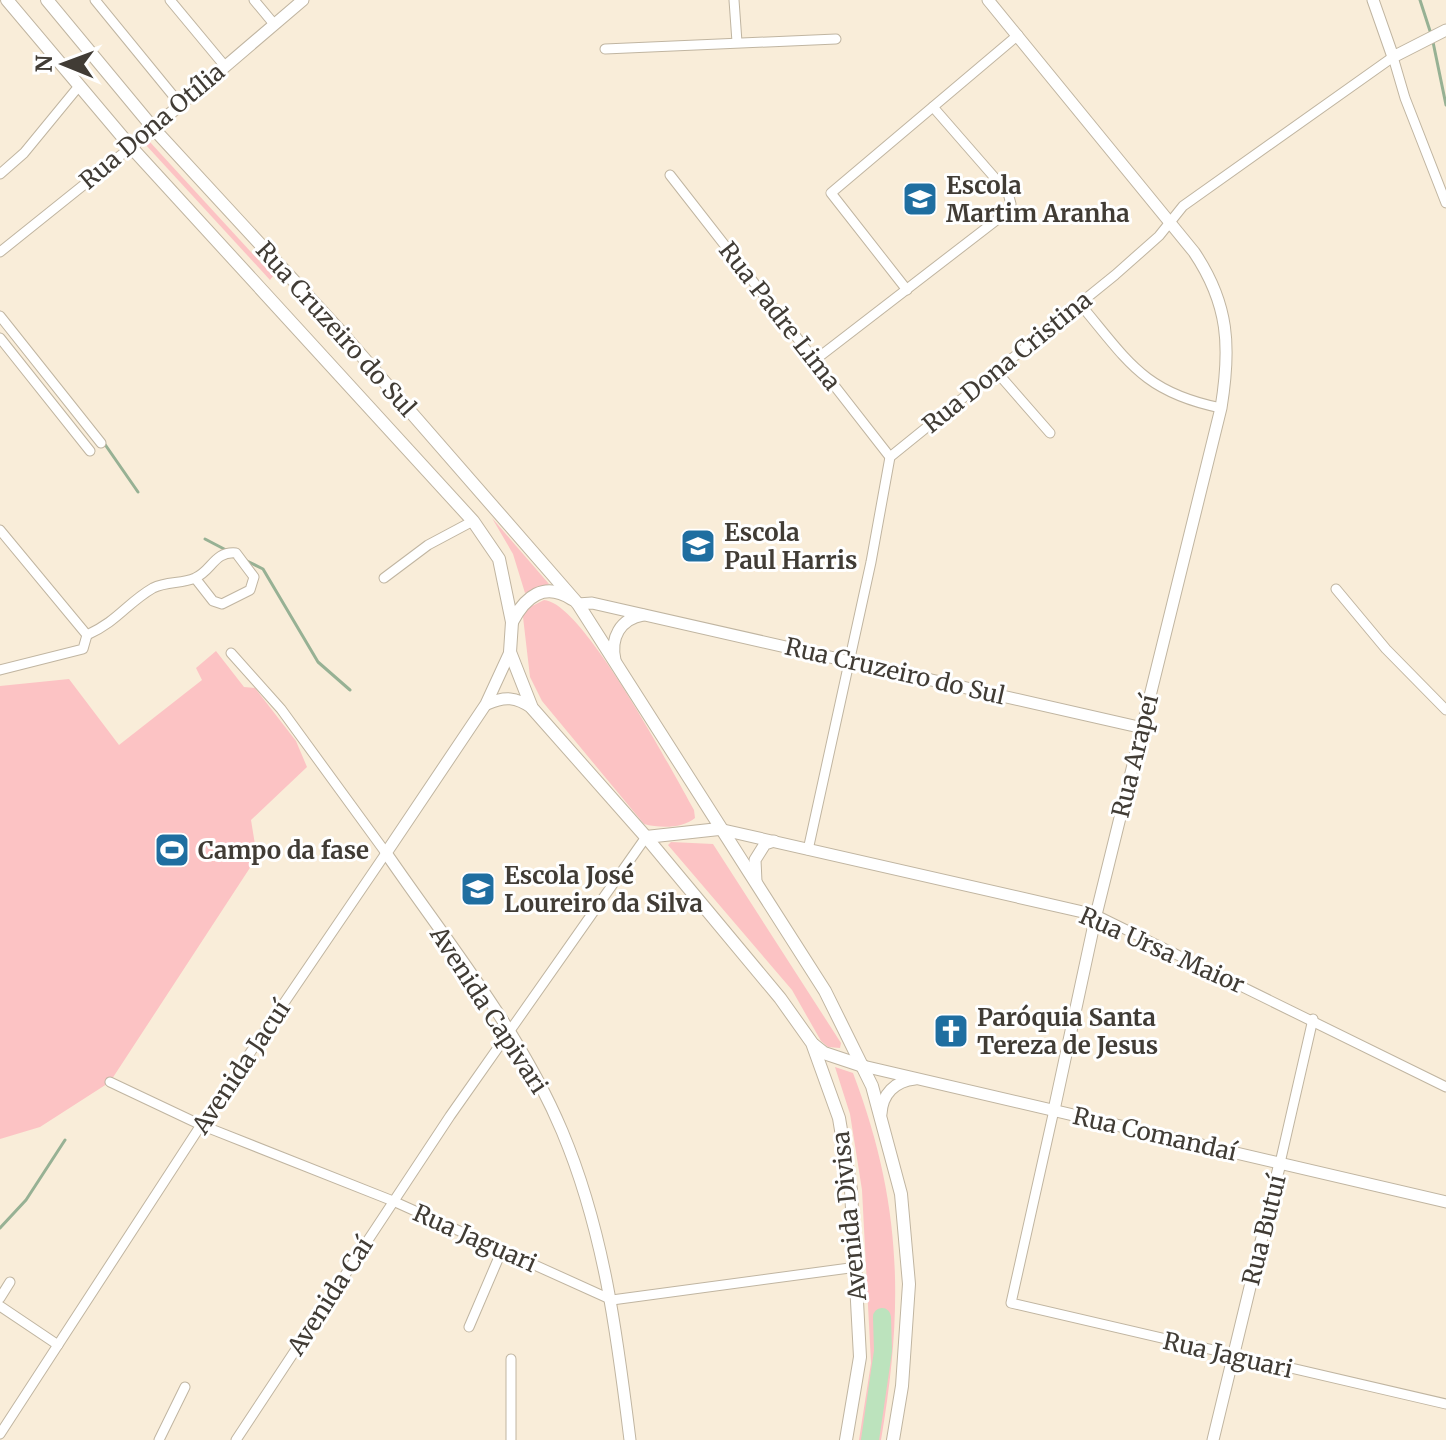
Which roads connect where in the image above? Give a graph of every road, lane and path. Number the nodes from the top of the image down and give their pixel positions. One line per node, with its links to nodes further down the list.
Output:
1 (7, 0): 18 (main road, Rua Cruzeiro do Sul)
2 (47, 0): 21 (main road, Rua Cruzeiro do Sul)
3 (95, 0): 19 (street)
4 (170, 0): 17 (street)
5 (254, 0): 10 (street)
6 (303, 0): 10 (street, Rua Dona Otília)
7 (734, 0): 14 (street)
8 (988, 0): 12 (street, Rua Arapeí)
9 (1373, 0): 16 (street)
10 (274, 24): 17 (street, Rua Dona Otília)
11 (1442, 32): 16 (street, Rua Dona Cristina)
12 (1018, 35): 20 (street); 26 (street, Rua Arapeí)
13 (836, 39): 14 (street)
14 (737, 42): 15 (street)
15 (605, 49)
16 (1393, 57): 25 (street); 26 (street, Rua Dona Cristina)
17 (224, 65): 19 (street, Rua Dona Otília)
18 (79, 86): 22 (main road, Rua Cruzeiro do Sul); 23 (street)
19 (180, 104): 21 (street, Rua Dona Otília)
20 (933, 107): 28 (street); 28 (street)
21 (154, 129): 22 (street, Rua Dona Otília); 44 (main road, Rua Cruzeiro do Sul)
22 (131, 147): 27 (street, Rua Dona Otília); 39 (main road, Rua Cruzeiro do Sul)
23 (0, 174)
24 (670, 175): 32 (street, Rua Padre Lima)
25 (1446, 203)
26 (1172, 221): 29 (street, Rua Dona Cristina); 34 (street, Rua Arapeí)
27 (0, 252)
28 (907, 290): 32 (street)
29 (1080, 304): 33 (street, Rua Dona Cristina); 34 (street)
30 (0, 316): 36 (street)
31 (0, 338): 37 (street)
32 (815, 360): 38 (street, Rua Padre Lima)
33 (995, 370): 35 (street); 38 (street, Rua Dona Cristina)
34 (1221, 408): 56 (street, Rua Arapeí)
35 (1050, 433)
36 (101, 443)
37 (90, 451)
38 (890, 457): 51 (street)
39 (473, 521): 42 (street); 46 (main road, Rua Cruzeiro do Sul)
40 (0, 530): 47 (street)
41 (195, 578): 41 (street); 47 (street)
42 (384, 578)
43 (1336, 589): 55 (street)
44 (578, 604): 45 (street, Rua Cruzeiro do Sul); 46 (main road); 50 (main road, Avenida Divisa)
45 (648, 614): 50 (street); 51 (street, Rua Cruzeiro do Sul)
46 (512, 622): 48 (main road, Avenida Divisa)
47 (87, 635): 52 (street)
48 (510, 652): 53 (street, Avenida Jacuí); 54 (main road, Avenida Divisa)
49 (231, 653): 61 (street, Avenida Capivari)
50 (615, 660): 57 (main road, Avenida Divisa)
51 (850, 661): 56 (street, Rua Cruzeiro do Sul); 60 (street)
52 (0, 670)
53 (486, 704): 54 (street); 61 (street, Avenida Jacuí)
54 (532, 708): 58 (main road, Avenida Divisa)
55 (1446, 710)
56 (1143, 728): 63 (street, Rua Arapeí)
57 (719, 829): 58 (main road); 59 (street, Rua Ursa Maior); 62 (main road, Avenida Divisa)
58 (646, 837): 65 (street, Avenida Caí); 66 (main road, Avenida Divisa)
59 (775, 841): 60 (street, Rua Ursa Maior); 62 (street)
60 (808, 850): 63 (street, Rua Ursa Maior)
61 (386, 853): 65 (street, Avenida Capivari); 73 (street, Avenida Jacuí)
62 (756, 882): 67 (main road, Avenida Divisa)
63 (1096, 915): 64 (street, Rua Ursa Maior); 71 (street, Rua Arapeí)
64 (1313, 1019): 70 (street, Rua Ursa Maior); 74 (street, Rua Butuí)
65 (509, 1032): 75 (street, Avenida Caí); 81 (street, Avenida Capivari)
66 (812, 1043): 67 (main road); 78 (main road, Avenida Divisa)
67 (863, 1066): 68 (street, Rua Comandaí); 72 (main road, Avenida Divisa)
68 (920, 1079): 71 (street, Rua Comandaí); 72 (street)
69 (110, 1082): 73 (street, Rua Jaguari)
70 (1446, 1087)
71 (1054, 1110): 74 (street, Rua Comandaí); 82 (street, Rua Arapeí)
72 (881, 1114): 96 (main road, Avenida Divisa)
73 (201, 1125): 75 (street, Rua Jaguari); 85 (street, Avenida Jacuí)
74 (1280, 1163): 76 (street, Rua Comandaí); 86 (street, Rua Butuí)
75 (393, 1201): 77 (street, Rua Jaguari); 92 (street, Avenida Caí)
76 (1446, 1202)
77 (502, 1250): 81 (street, Rua Jaguari); 84 (street)
78 (857, 1267): 81 (street); 95 (main road, Avenida Divisa)
79 (10, 1282): 80 (street)
80 (0, 1298)
81 (612, 1300): 94 (street, Avenida Capivari)
82 (1011, 1303): 86 (street, Rua Jaguari)
83 (0, 1306): 85 (street)
84 (469, 1327)
85 (58, 1345): 90 (street, Avenida Jacuí)
86 (1233, 1357): 89 (street, Rua Jaguari); 97 (street, Rua Butuí)
87 (511, 1359): 93 (street)
88 (185, 1387): 91 (street)
89 (1446, 1404)
90 (0, 1434)
91 (159, 1440)
92 (236, 1440)
93 (511, 1440)
94 (630, 1440)
95 (846, 1440)
96 (893, 1440)
97 (1213, 1440)

